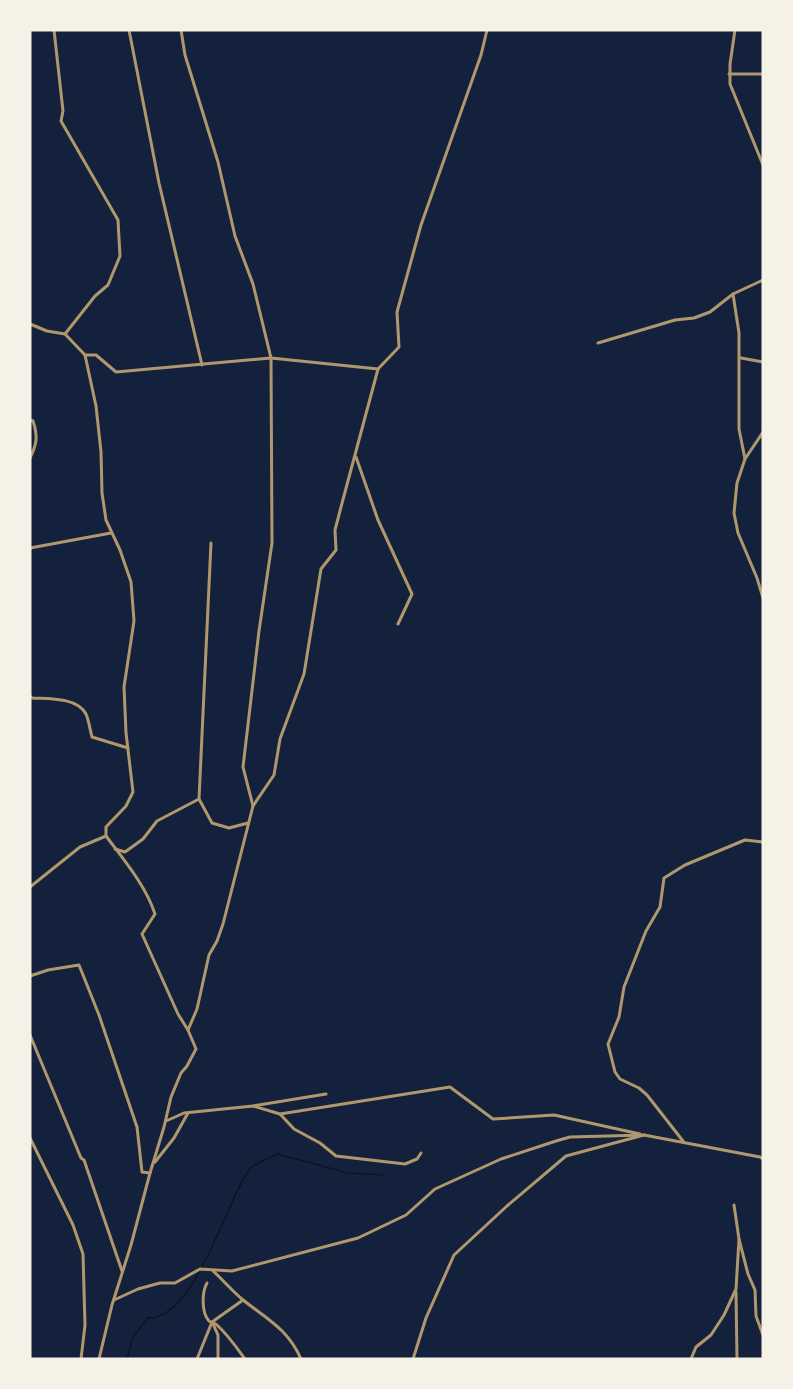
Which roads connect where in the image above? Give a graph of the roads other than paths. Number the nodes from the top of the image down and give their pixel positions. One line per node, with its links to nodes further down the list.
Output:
1 (54, 30): 12 (street)
2 (129, 30): 18 (street)
3 (181, 30): 15 (street)
4 (487, 30): 19 (street)
5 (735, 30): 6 (street)
6 (729, 74): 7 (street); 8 (street)
7 (763, 74)
8 (763, 165)
9 (763, 280): 10 (street)
10 (733, 294): 13 (street); 16 (street)
11 (30, 324): 12 (street)
12 (65, 334): 14 (street)
13 (598, 343)
14 (85, 355): 18 (street); 25 (street)
15 (271, 358): 18 (street); 19 (street); 33 (street)
16 (740, 358): 17 (street); 24 (street)
17 (763, 362)
18 (202, 365)
19 (378, 369): 22 (street)
20 (30, 420): 23 (street)
21 (763, 432): 24 (street)
22 (355, 454): 29 (street); 33 (street)
23 (30, 458)
24 (745, 459): 28 (street)
25 (111, 533): 27 (street); 31 (street)
26 (211, 543): 32 (street)
27 (30, 548)
28 (763, 598)
29 (398, 624)
30 (30, 696): 31 (street)
31 (128, 748): 35 (street)
32 (199, 799): 34 (street); 37 (street)
33 (253, 806): 34 (street)
34 (248, 822): 40 (street)
35 (106, 836): 37 (street); 38 (street)
36 (763, 842): 49 (street)
37 (115, 849): 40 (street)
38 (30, 886)
39 (30, 976): 53 (street)
40 (188, 1030): 46 (street)
41 (30, 1035): 57 (street)
42 (326, 1094): 43 (street)
43 (253, 1106): 44 (street); 45 (street)
44 (188, 1112): 46 (street); 52 (street)
45 (280, 1114): 47 (street); 50 (street)
46 (166, 1121): 52 (street)
47 (644, 1135): 49 (street); 56 (street); 70 (street)
48 (30, 1138): 64 (street)
49 (685, 1143): 51 (street)
50 (421, 1153)
51 (763, 1159)
52 (152, 1166): 53 (street)
53 (150, 1173): 57 (street)
54 (734, 1205): 55 (street)
55 (739, 1239): 59 (street); 63 (street)
56 (211, 1270): 60 (street); 61 (street)
57 (122, 1272): 60 (street)
58 (207, 1283): 62 (street)
59 (736, 1289): 71 (street); 72 (street)
60 (114, 1299): 65 (street)
61 (243, 1300): 62 (street); 69 (street)
62 (212, 1322): 66 (street); 67 (street); 68 (street)
63 (763, 1335)
64 (81, 1359)
65 (99, 1359)
66 (197, 1359)
67 (218, 1359)
68 (245, 1359)
69 (298, 1359)
70 (413, 1359)
71 (691, 1359)
72 (737, 1359)

